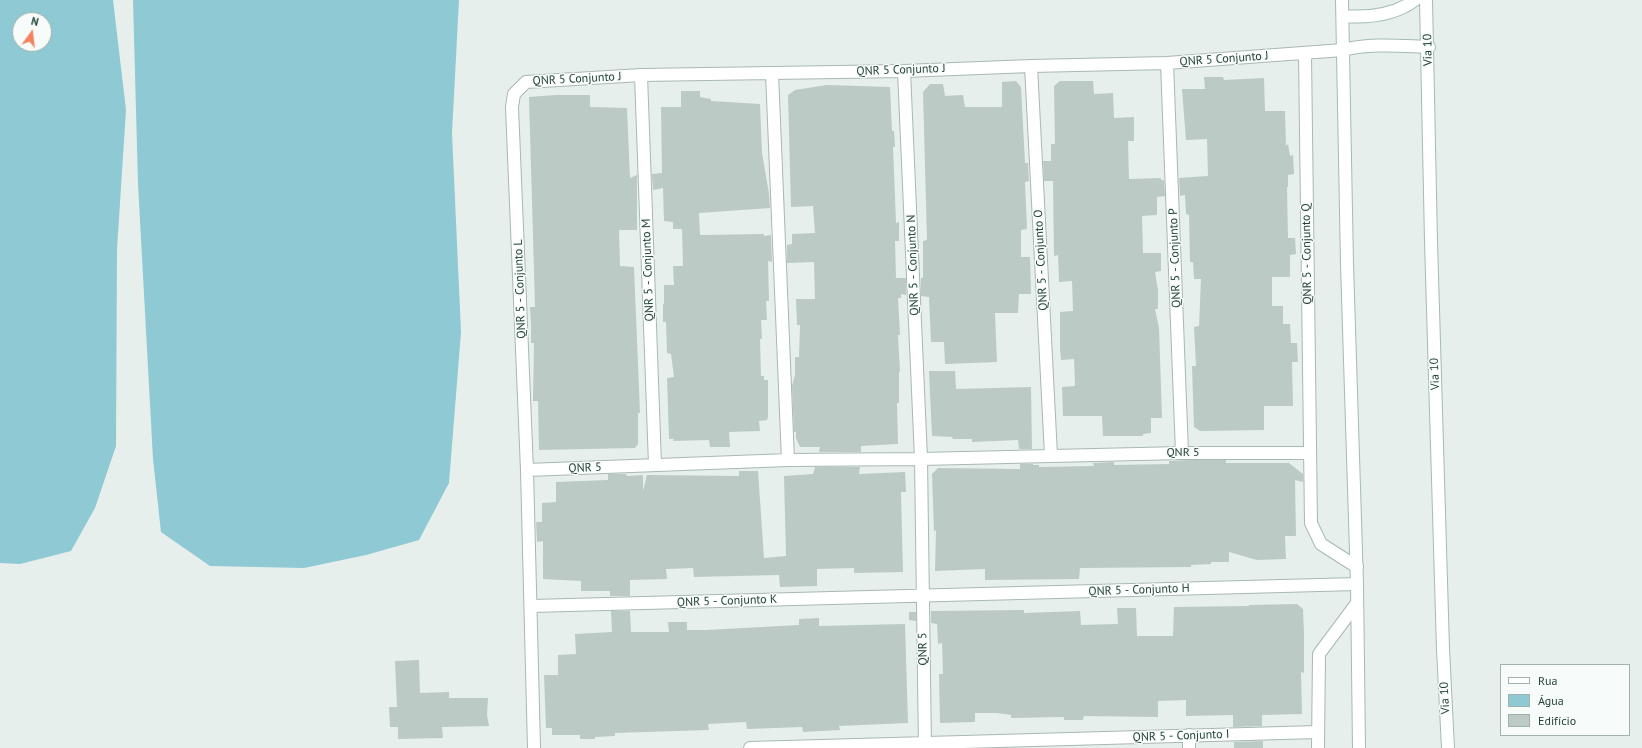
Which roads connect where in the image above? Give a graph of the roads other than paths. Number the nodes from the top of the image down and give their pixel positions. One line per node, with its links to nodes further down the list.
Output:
1 (1342, 0): 4 (street)
2 (1415, 0): 4 (street)
3 (1426, 0): 5 (street, Via 10)
4 (1343, 16): 6 (street)
5 (1429, 46): 6 (street); 36 (street, Via 10)
6 (1343, 50): 7 (street); 21 (street)
7 (1305, 54): 8 (street, QNR 5 Conjunto J); 15 (street, QNR 5 - Conjunto Q)
8 (1167, 63): 9 (street, QNR 5 Conjunto J); 14 (street, QNR 5 - Conjunto P)
9 (1031, 66): 10 (street, QNR 5 Conjunto J); 16 (street, QNR 5 - Conjunto O)
10 (904, 71): 11 (street, QNR 5 Conjunto J); 18 (street, QNR 5 - Conjunto N)
11 (772, 73): 12 (street, QNR 5 Conjunto J); 17 (street)
12 (641, 75): 13 (street, QNR 5 Conjunto J); 19 (street, QNR 5 - Conjunto M)
13 (512, 107): 20 (street, QNR 5 - Conjunto L)
14 (1182, 453): 15 (street, QNR 5); 16 (street, QNR 5)
15 (1309, 453): 21 (street)
16 (1051, 455): 18 (street, QNR 5)
17 (788, 460): 18 (street, QNR 5); 19 (street, QNR 5)
18 (921, 460): 23 (street, QNR 5)
19 (655, 465): 20 (street, QNR 5)
20 (527, 470): 25 (street)
21 (1357, 567): 22 (street)
22 (1357, 584): 23 (street, QNR 5 - Conjunto H); 24 (street)
23 (922, 596): 25 (street, QNR 5 - Conjunto K); 29 (street, QNR 5)
24 (1357, 603): 26 (street); 35 (street)
25 (532, 606): 31 (street)
26 (1318, 732): 27 (street, QNR 5 - Conjunto I); 34 (street)
27 (1189, 736): 28 (street, QNR 5 - Conjunto I); 33 (street)
28 (1054, 744): 29 (street, QNR 5 - Conjunto I)
29 (925, 745): 30 (street, QNR 5 - Conjunto I)
30 (796, 747): 32 (street, QNR 5 - Conjunto I)
31 (534, 748)
32 (750, 748)
33 (1189, 748)
34 (1318, 748)
35 (1359, 748)
36 (1448, 748)

